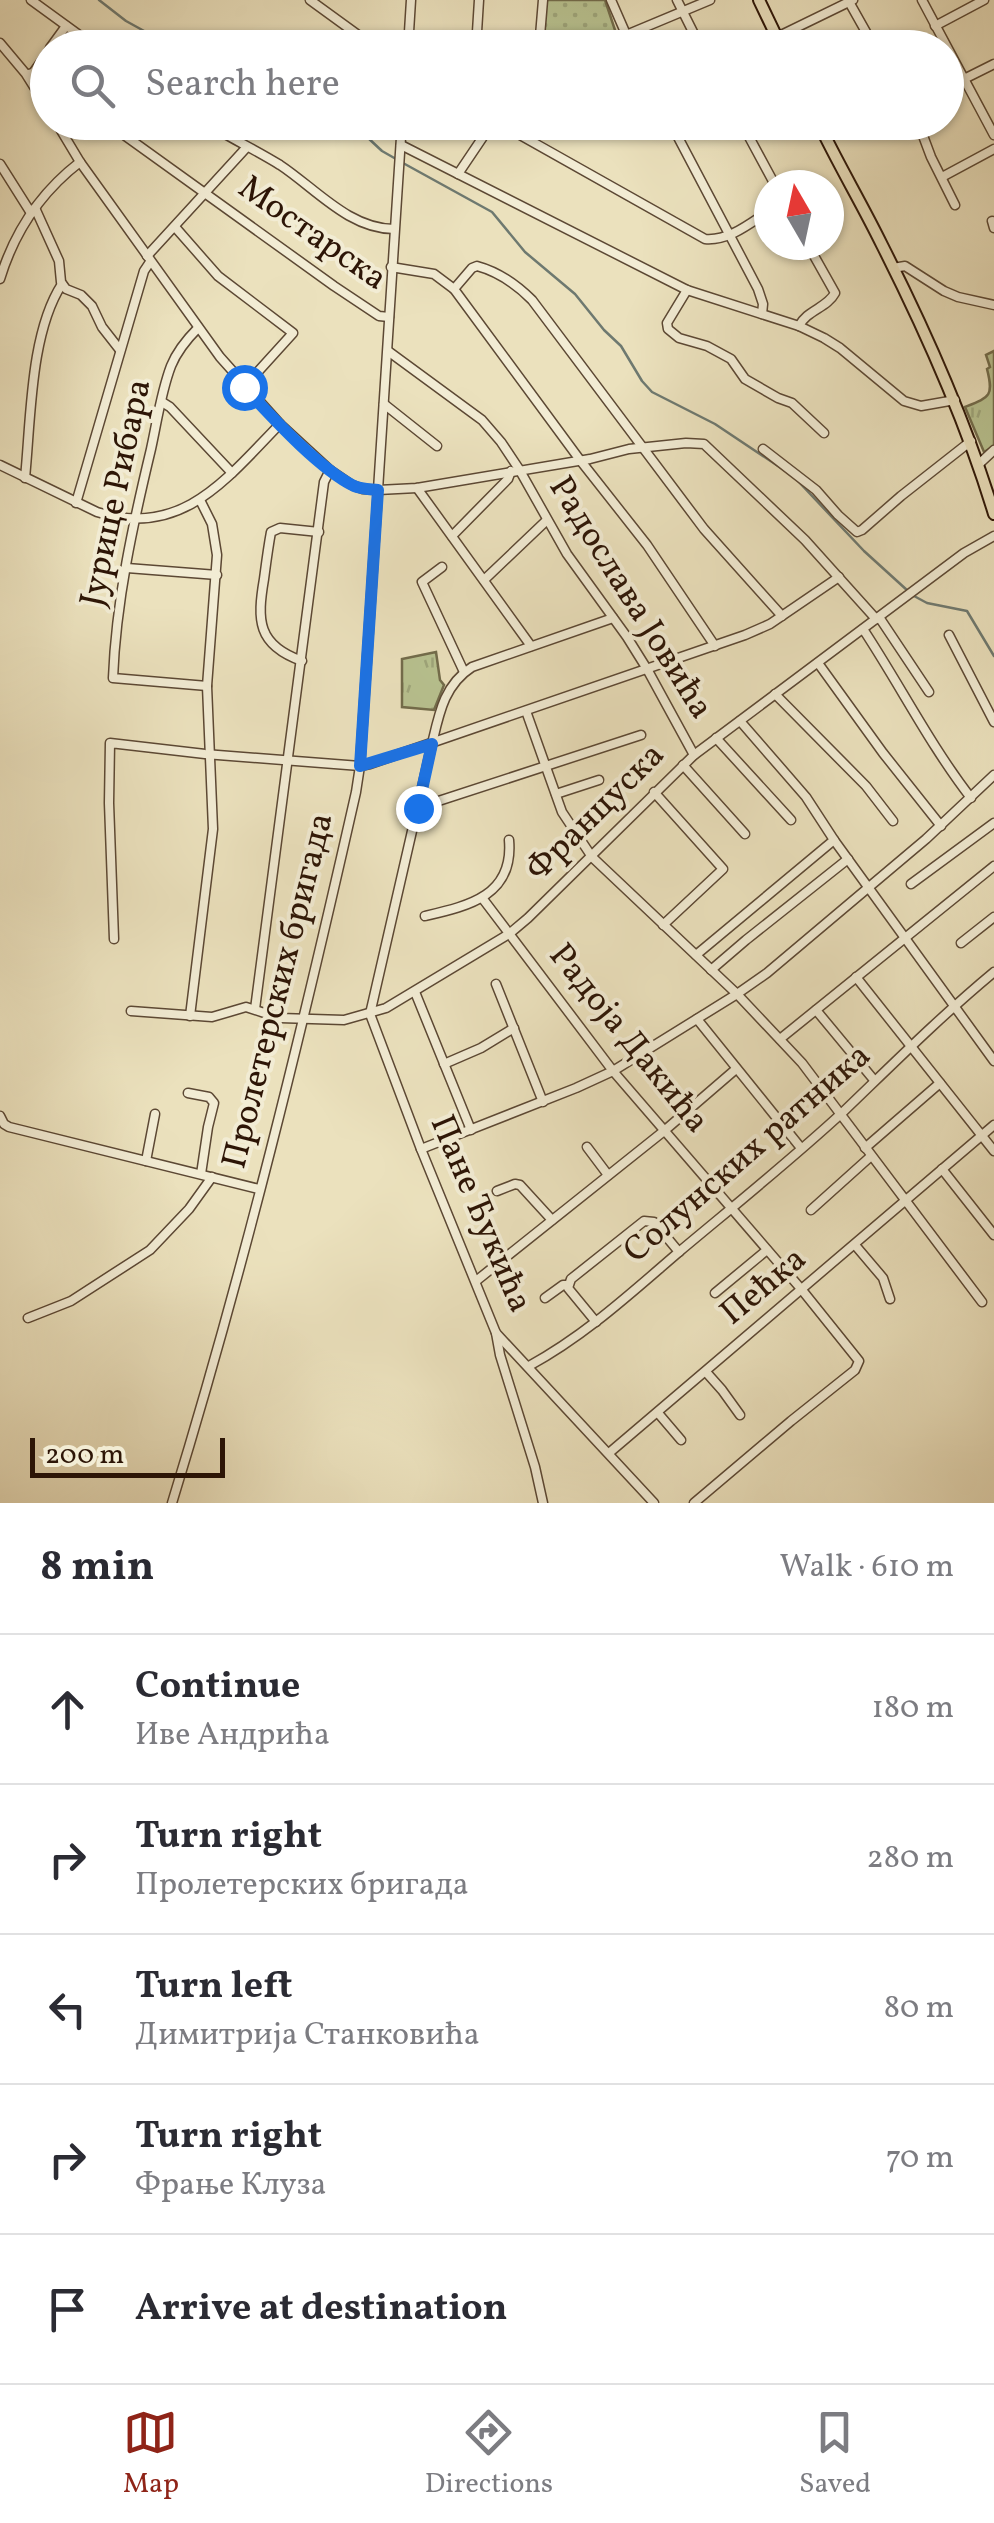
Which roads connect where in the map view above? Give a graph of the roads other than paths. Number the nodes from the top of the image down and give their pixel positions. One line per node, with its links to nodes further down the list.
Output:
1 (31, 0): 14 (street)
2 (310, 0): 18 (street)
3 (411, 0): 19 (street)
4 (479, 0): 20 (street)
5 (542, 0): 21 (street)
6 (611, 0): 22 (street)
7 (678, 0): 13 (street)
8 (710, 0): 13 (street)
9 (759, 0): 25 (main road)
10 (922, 0): 15 (street)
11 (984, 0): 15 (street)
12 (850, 1): 26 (street); 27 (street)
13 (682, 11): 23 (street); 24 (street)
14 (66, 26): 16 (street); 17 (street)
15 (936, 26): 28 (street)
16 (63, 30)
17 (72, 30)
18 (351, 30)
19 (409, 30)
20 (477, 30)
21 (540, 30)
22 (623, 30)
23 (635, 30)
24 (691, 30)
25 (773, 30)
26 (800, 30)
27 (866, 30)
28 (938, 30)
29 (0, 43): 31 (street)
30 (994, 64): 32 (street)
31 (30, 74)
32 (964, 80): 33 (street)
33 (994, 135)
34 (67, 140): 47 (street)
35 (132, 140): 52 (street, Мостарска)
36 (233, 140): 44 (street)
37 (401, 140): 45 (street, Пролетерских бригада)
38 (482, 140): 50 (street)
39 (527, 140): 58 (street)
40 (679, 140): 58 (street)
41 (751, 140): 49 (street)
42 (827, 140): 62 (main road)
43 (925, 140): 51 (street)
44 (246, 148): 52 (street); 57 (street)
45 (400, 148): 50 (street); 57 (street, Пролетерских бригада)
46 (994, 149): 51 (street)
47 (80, 162): 54 (street); 59 (street)
48 (0, 164): 54 (street)
49 (767, 170)
50 (458, 174): 66 (street)
51 (942, 176): 53 (street)
52 (206, 192): 56 (street); 69 (street, Мостарска)
53 (955, 205)
54 (33, 210): 63 (street); 64 (street)
55 (754, 221): 58 (street)
56 (175, 227): 59 (street); 74 (street)
57 (394, 229): 61 (street, Пролетерских бригада)
58 (730, 236): 68 (street)
59 (148, 259): 71 (street); 72 (street)
60 (816, 260): 70 (street)
61 (391, 267): 65 (street); 69 (street, Пролетерских бригада)
62 (894, 268): 67 (street); 75 (main road)
63 (0, 279)
64 (62, 284): 72 (street); 91 (street)
65 (454, 289): 82 (street); 85 (street)
66 (687, 290): 68 (street); 79 (street)
67 (994, 306)
68 (762, 314): 70 (street)
69 (389, 316): 73 (street, Пролетерских бригада)
70 (800, 326): 75 (street)
71 (198, 328): 74 (street); 76 (street, Јурице Рибара)
72 (120, 350): 95 (street)
73 (388, 351): 77 (street, Пролетерских бригада); 89 (street, Радослава Јовића)
74 (244, 387): 78 (street)
75 (955, 400): 80 (main road)
76 (162, 402): 90 (street); 97 (street, Јурице Рибара)
77 (384, 404): 81 (street); 93 (street, Пролетерских бригада)
78 (280, 424): 88 (street); 90 (street)
79 (824, 433)
80 (971, 442): 83 (street); 86 (main road)
81 (437, 446)
82 (643, 448): 85 (street); 105 (street); 107 (street)
83 (763, 449)
84 (994, 450): 86 (street)
85 (580, 460): 89 (street); 113 (street)
86 (979, 464): 96 (main road)
87 (0, 466): 91 (street)
88 (330, 470): 93 (street); 99 (street)
89 (515, 470): 92 (street); 98 (street, Радослава Јовића); 100 (street)
90 (232, 473): 94 (street)
91 (24, 478): 95 (street)
92 (417, 488): 93 (street); 100 (street)
93 (378, 490): 130 (street, Пролетерских бригада)
94 (200, 500): 97 (street); 104 (street)
95 (76, 504): 97 (street)
96 (994, 514)
97 (134, 519): 102 (street, Јурице Рибара)
98 (547, 520): 106 (street); 108 (street, Радослава Јовића)
99 (318, 532): 114 (street); 114 (street)
100 (452, 536): 106 (street)
101 (994, 536): 109 (street, Француска)
102 (127, 568): 104 (street); 118 (street, Јурице Рибара)
103 (442, 568): 117 (street)
104 (217, 575): 118 (street)
105 (839, 577): 107 (street); 109 (street)
106 (484, 580): 112 (street)
107 (782, 616): 113 (street)
108 (613, 618): 112 (street); 116 (street, Радослава Јовића)
109 (878, 618): 110 (street, Француска); 119 (street)
110 (863, 629): 115 (street, Француска); 137 (street)
111 (949, 635): 123 (street)
112 (532, 646): 117 (street)
113 (715, 646): 116 (street)
114 (302, 662): 129 (street)
115 (818, 663): 120 (street, Француска); 142 (street)
116 (647, 669): 121 (street); 128 (street, Радослава Јовића)
117 (464, 672): 126 (street)
118 (207, 686): 127 (street)
119 (929, 692)
120 (775, 694): 122 (street, Француска); 140 (street)
121 (526, 711): 126 (street); 132 (street)
122 (740, 721): 125 (street, Француска); 145 (street)
123 (994, 722)
124 (641, 736): 132 (street)
125 (716, 738): 128 (street, Француска); 139 (street)
126 (432, 744): 130 (street); 138 (street)
127 (210, 755): 129 (street); 157 (street); 172 (street)
128 (694, 755): 131 (street, Француска)
129 (289, 762): 130 (street); 168 (street)
130 (360, 766): 174 (street, Пролетерских бригада)
131 (683, 766): 135 (street, Француска); 143 (street)
132 (546, 768): 136 (street); 138 (street)
133 (994, 775): 137 (street)
134 (599, 780): 136 (street)
135 (654, 792): 146 (street, Француска); 154 (street)
136 (556, 794): 146 (street)
137 (971, 798): 142 (street)
138 (418, 808): 171 (street)
139 (790, 820)
140 (893, 821)
141 (994, 823): 149 (street)
142 (941, 826): 150 (street)
143 (745, 834)
144 (510, 840): 151 (street)
145 (834, 840): 147 (street); 159 (street)
146 (592, 858): 154 (street); 155 (street, Француска)
147 (848, 860): 150 (street); 160 (street)
148 (994, 866): 156 (street)
149 (911, 884)
150 (870, 887): 156 (street); 166 (street)
151 (482, 899): 152 (street); 155 (street, Радоја Дакића)
152 (425, 916)
153 (994, 918): 158 (street)
154 (663, 925): 159 (street)
155 (509, 934): 165 (street, Француска); 181 (street, Радоја Дакића)
156 (904, 937): 162 (street); 167 (street)
157 (114, 939)
158 (961, 943)
159 (696, 956): 160 (street)
160 (712, 970): 166 (street)
161 (990, 975): 164 (street); 167 (street, Солунских ратника)
162 (856, 976): 169 (street); 177 (street)
163 (496, 984): 175 (street)
164 (994, 989)
165 (415, 992): 171 (street, Француска); 179 (street)
166 (737, 994): 173 (street); 176 (street)
167 (954, 1006): 177 (street, Солунских ратника); 178 (street)
168 (255, 1009): 172 (street); 174 (street, Француска)
169 (816, 1010): 176 (street); 182 (street)
170 (132, 1011): 172 (street)
171 (370, 1014): 174 (street, Француска); 195 (street, Пане Ђукића)
172 (190, 1016)
173 (697, 1019): 180 (street); 181 (street)
174 (302, 1020): 203 (street, Пролетерских бригада)
175 (514, 1028): 179 (street); 185 (street)
176 (780, 1039): 187 (street)
177 (910, 1046): 182 (street, Солунских ратника); 183 (street)
178 (994, 1061)
179 (444, 1064): 190 (street)
180 (736, 1070): 191 (street); 194 (street)
181 (614, 1071): 185 (street); 191 (street, Радоја Дакића)
182 (874, 1080): 187 (street, Солунских ратника)
183 (940, 1083): 192 (street); 197 (street)
184 (188, 1093): 200 (street)
185 (543, 1102): 190 (street)
186 (155, 1114): 198 (street)
187 (840, 1114): 194 (street, Солунских ратника); 197 (street)
188 (0, 1116): 198 (street)
189 (994, 1125): 192 (street, Пећка)
190 (471, 1130): 195 (street)
191 (664, 1130): 201 (street); 206 (street, Радоја Дакића)
192 (982, 1136): 196 (street); 199 (street, Пећка)
193 (586, 1147): 201 (street)
194 (801, 1148): 206 (street, Солунских ратника)
195 (421, 1149): 213 (street, Пане Ђукића)
196 (994, 1151)
197 (868, 1152): 205 (street); 207 (street)
198 (146, 1161): 200 (street)
199 (942, 1169): 205 (street, Пећка); 209 (street)
200 (201, 1174): 202 (street)
201 (608, 1175): 208 (street)
202 (212, 1177): 203 (street); 220 (street)
203 (259, 1189): 231 (street, Пролетерских бригада)
204 (497, 1191): 208 (street)
205 (905, 1202): 210 (street, Пећка); 219 (street)
206 (731, 1208): 211 (street, Радоја Дакића); 212 (street, Солунских ратника)
207 (810, 1210)
208 (552, 1220): 213 (street)
209 (994, 1236)
210 (855, 1245): 215 (street, Пећка); 218 (street)
211 (767, 1250): 215 (street, Радоја Дакића); 216 (street)
212 (679, 1252): 214 (street); 221 (street, Солунских ратника)
213 (476, 1280): 222 (street, Пане Ђукића)
214 (568, 1285): 217 (street); 221 (street)
215 (802, 1290): 226 (street, Пећка); 234 (street, Радоја Дакића)
216 (715, 1293)
217 (545, 1298)
218 (890, 1299)
219 (982, 1302)
220 (28, 1318)
221 (596, 1322): 225 (street, Солунских ратника)
222 (496, 1333): 223 (street, Пане Ђукића); 224 (street)
223 (510, 1346): 224 (street); 225 (street, Пане Ђукића)
224 (499, 1349): 232 (street)
225 (529, 1366): 230 (street, Пане Ђукића)
226 (706, 1372): 227 (street, Пећка); 228 (street)
227 (658, 1413): 229 (street); 230 (street, Пећка)
228 (740, 1414)
229 (681, 1440)
230 (609, 1453): 233 (street, Пане Ђукића)
231 (172, 1503)
232 (543, 1503)
233 (654, 1503)
234 (694, 1503)

